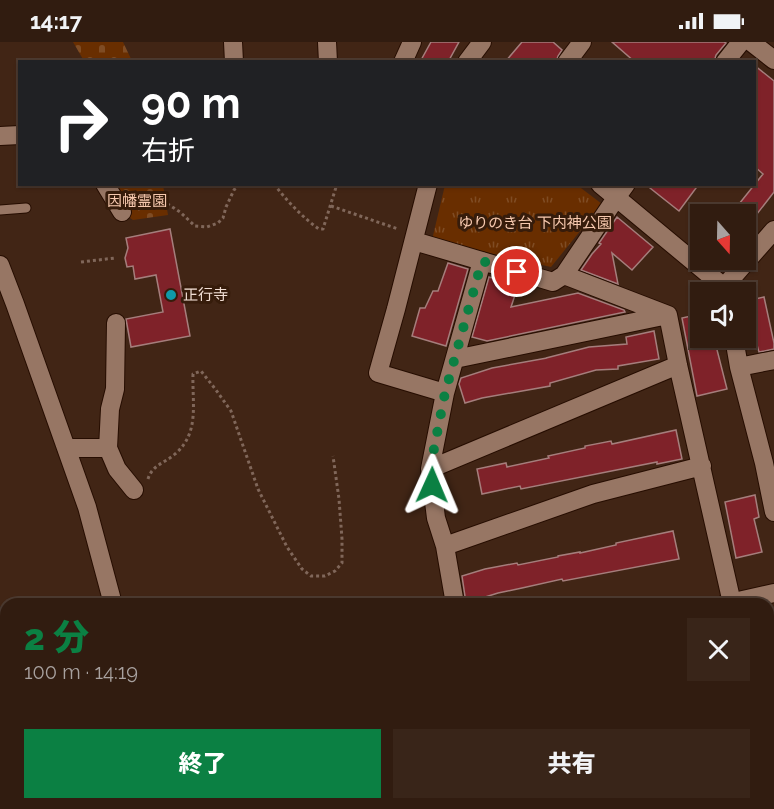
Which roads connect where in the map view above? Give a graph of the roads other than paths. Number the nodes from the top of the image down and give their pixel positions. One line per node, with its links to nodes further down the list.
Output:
1 (233, 42): 8 (street)
2 (327, 42): 9 (street)
3 (412, 42): 10 (street)
4 (482, 42): 11 (street)
5 (582, 42): 12 (street)
6 (741, 42): 13 (street)
7 (751, 42): 14 (street)
8 (234, 60)
9 (328, 60)
10 (405, 60)
11 (468, 60)
12 (568, 60)
13 (727, 60)
14 (774, 60)
15 (18, 135): 16 (street)
16 (0, 136)
17 (106, 186): 23 (street)
18 (428, 186): 25 (street)
19 (606, 186): 20 (street)
20 (621, 191): 28 (street); 29 (street)
21 (26, 208): 22 (lane)
22 (0, 210)
23 (122, 212)
24 (774, 230): 30 (street)
25 (415, 237): 26 (street); 38 (street)
26 (482, 261): 28 (street); 34 (street)
27 (0, 265): 39 (street)
28 (564, 275): 31 (street)
29 (717, 282)
30 (732, 282)
31 (668, 315): 34 (street); 36 (street)
32 (116, 323): 40 (street)
33 (736, 348): 37 (street)
34 (455, 359): 38 (street)
35 (774, 360): 37 (street)
36 (678, 365): 42 (street); 43 (street)
37 (739, 367): 41 (street)
38 (445, 393): 43 (street)
39 (66, 448): 40 (street); 48 (street)
40 (108, 448): 44 (street)
41 (769, 462): 45 (street)
42 (702, 466): 46 (street); 50 (street)
43 (430, 469): 46 (street)
44 (134, 490)
45 (774, 512)
46 (445, 546): 49 (street)
47 (774, 593): 51 (street)
48 (111, 598)
49 (454, 598)
50 (728, 598)
51 (754, 598)

